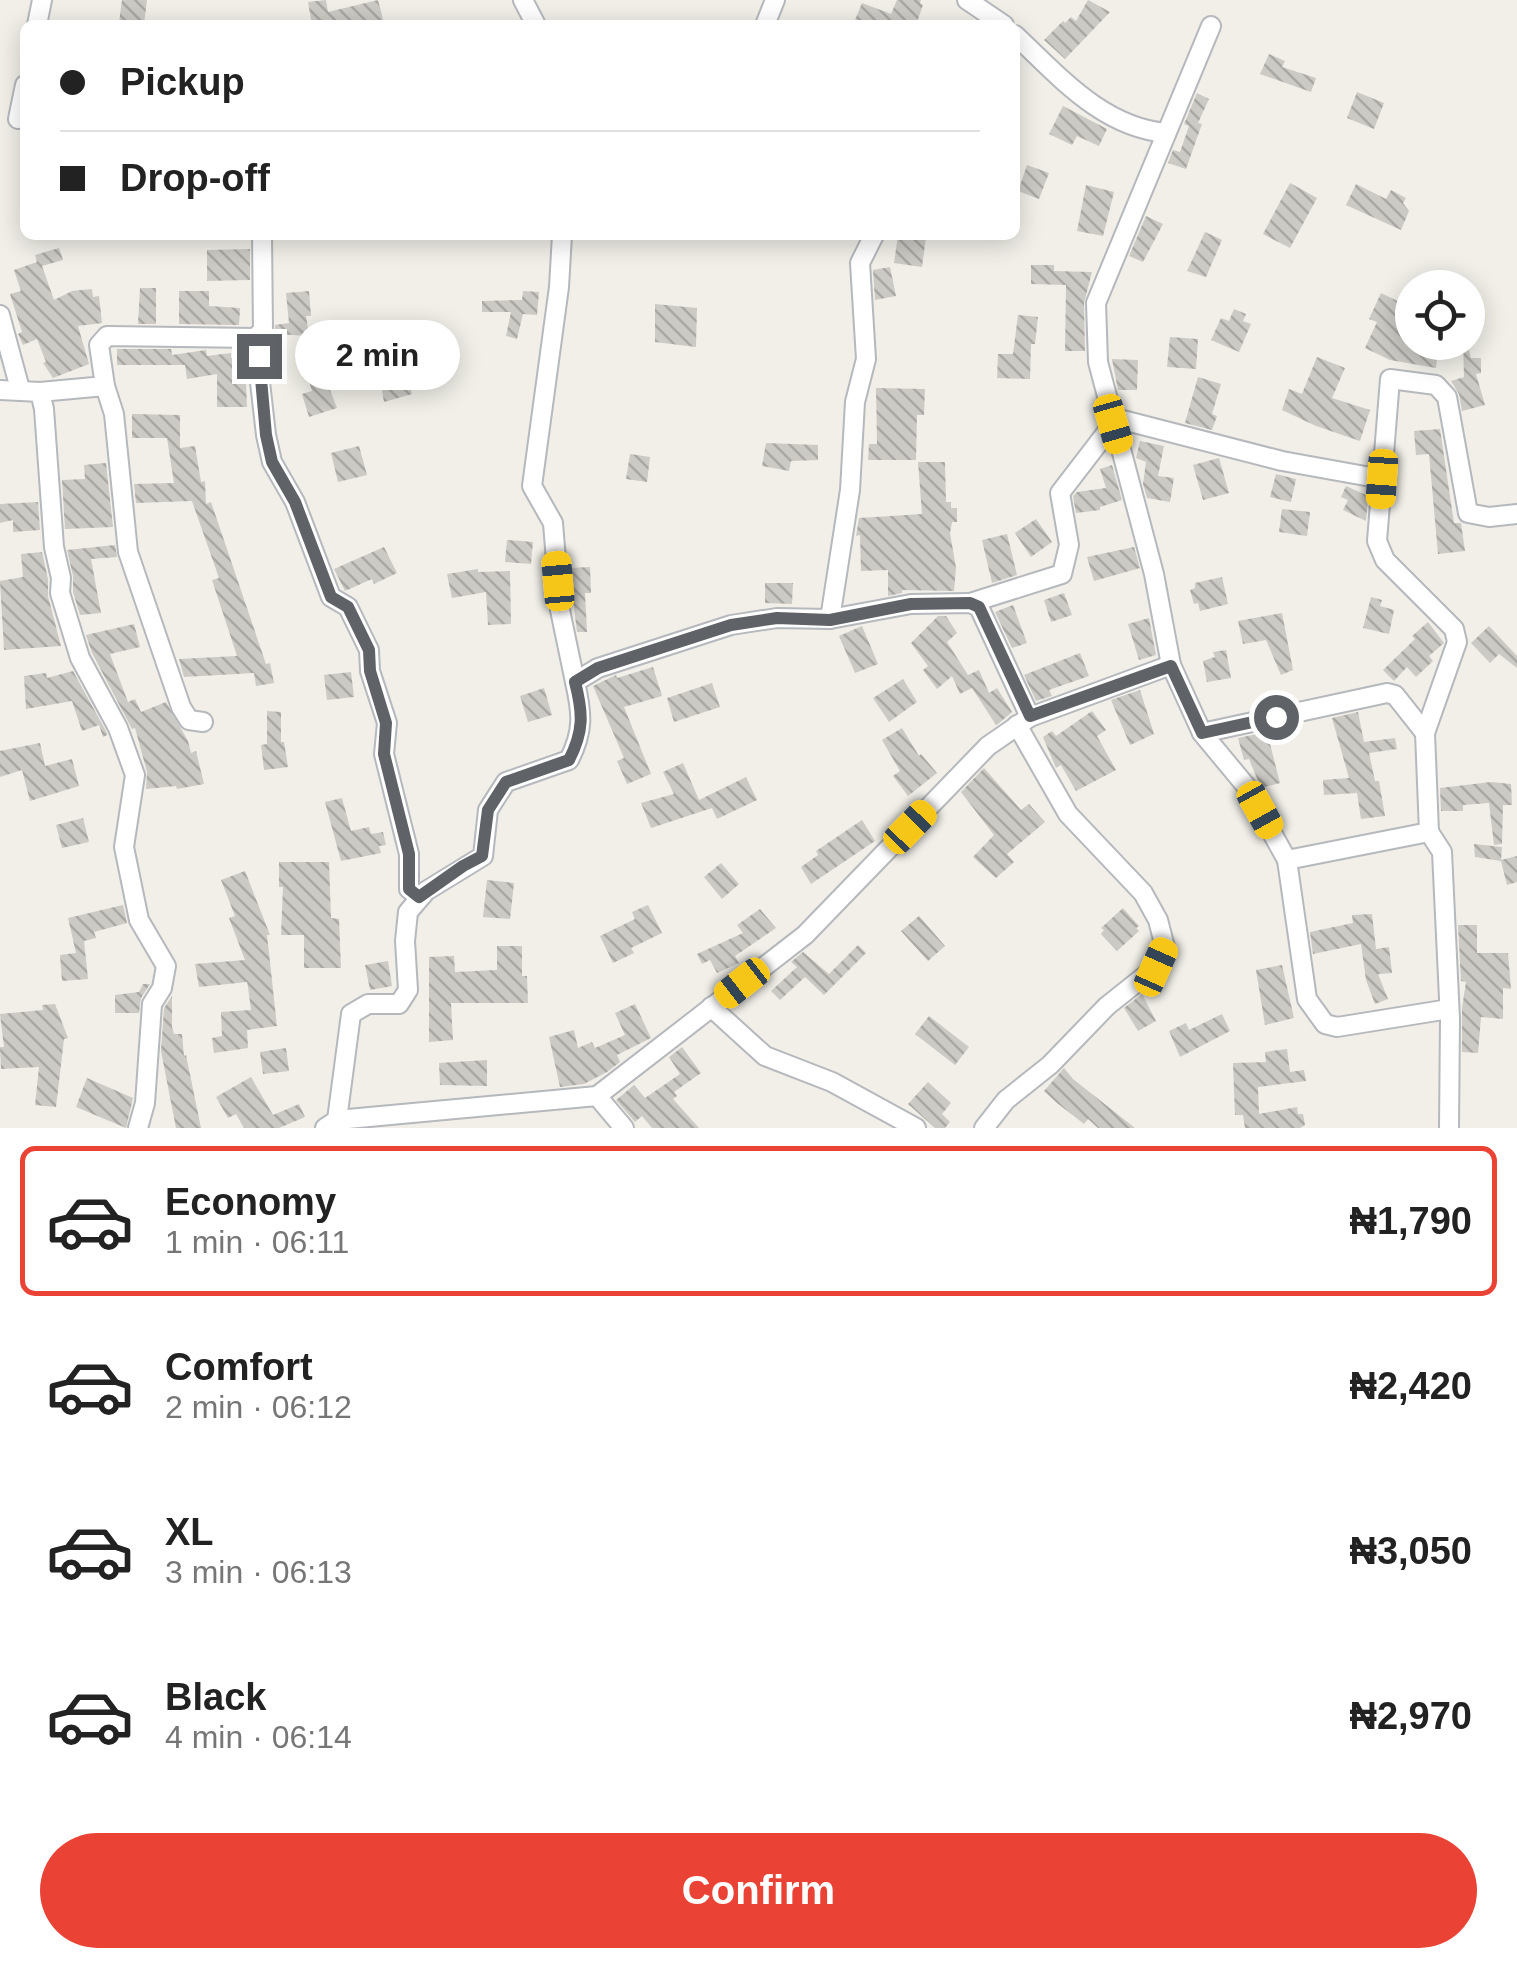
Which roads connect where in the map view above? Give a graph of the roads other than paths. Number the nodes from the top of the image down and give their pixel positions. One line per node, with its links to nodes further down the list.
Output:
1 (970, 2): 2 (street)
2 (997, 20)
3 (1211, 26): 5 (street)
4 (1020, 41): 5 (street)
5 (1166, 133): 15 (street)
6 (262, 240): 10 (street)
7 (562, 240): 21 (street)
8 (871, 240): 19 (street)
9 (0, 315): 12 (street)
10 (255, 338): 11 (street); 28 (street)
11 (105, 386): 14 (street); 23 (street)
12 (20, 389): 13 (street); 14 (street)
13 (0, 390)
14 (40, 392): 33 (street)
15 (1112, 421): 16 (street); 18 (street); 20 (street)
16 (1382, 479): 17 (street); 25 (street)
17 (1517, 514)
18 (970, 603): 19 (street); 22 (street)
19 (830, 620): 21 (street)
20 (1171, 666): 22 (street); 24 (street)
21 (575, 682): 28 (street)
22 (1024, 721): 29 (street); 36 (street)
23 (203, 722)
24 (1202, 733): 25 (street); 27 (street)
25 (1425, 733): 26 (street)
26 (1430, 832): 27 (street); 30 (street)
27 (1287, 860): 30 (street)
28 (419, 897): 32 (street)
29 (711, 1007): 31 (street); 35 (street)
30 (1449, 1009): 37 (street)
31 (597, 1096): 32 (street); 34 (street)
32 (331, 1124)
33 (138, 1128)
34 (624, 1128)
35 (916, 1128)
36 (984, 1128)
37 (1449, 1128)

